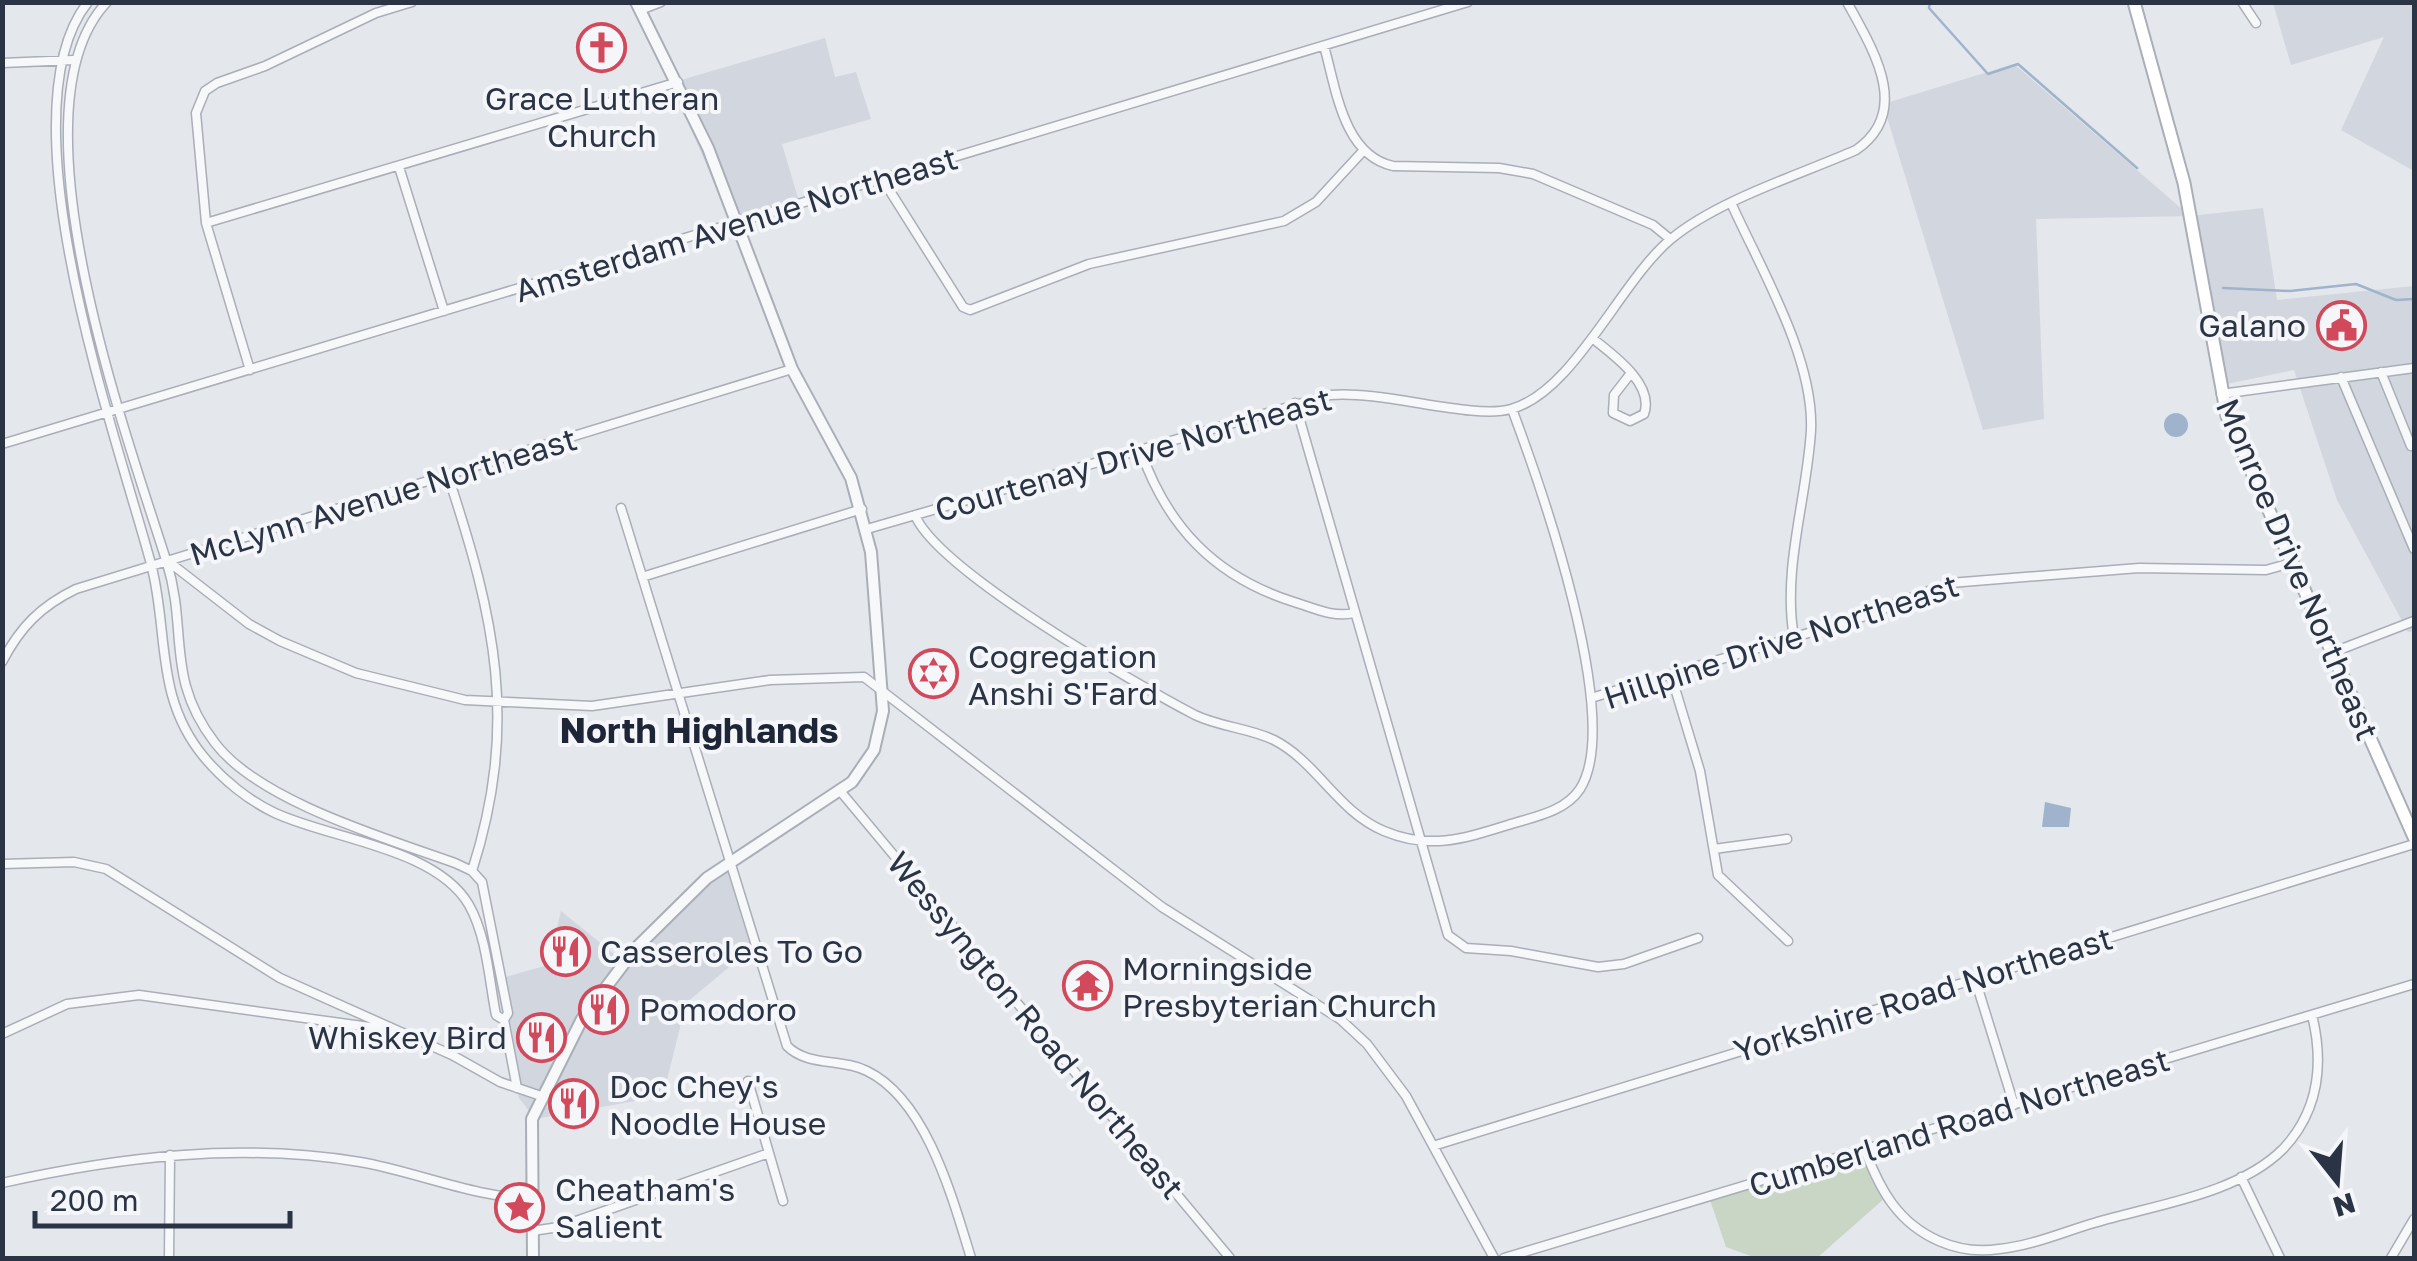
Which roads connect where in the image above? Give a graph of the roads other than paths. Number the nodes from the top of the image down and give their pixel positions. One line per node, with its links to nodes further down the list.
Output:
1 (88, 2): 12 (street)
2 (107, 2): 13 (street)
3 (412, 2): 23 (street)
4 (661, 2): 9 (street)
5 (1468, 2): 11 (street, Amsterdam Avenue Northeast)
6 (2134, 2): 33 (main road, Monroe Drive Northeast)
7 (2242, 2): 10 (street)
8 (1849, 5): 20 (street)
9 (638, 6): 15 (street)
10 (2256, 23)
11 (1324, 46): 16 (street); 18 (street, Amsterdam Avenue Northeast)
12 (59, 60): 13 (street); 14 (street); 21 (street)
13 (73, 60): 19 (street)
14 (2, 63)
15 (678, 82): 17 (street); 22 (street)
16 (1363, 151): 18 (street); 24 (street)
17 (400, 167): 23 (street); 25 (street)
18 (883, 180): 22 (street, Amsterdam Avenue Northeast)
19 (72, 205): 21 (street); 35 (street)
20 (1732, 205): 24 (street); 55 (street)
21 (58, 206): 37 (street)
22 (736, 223): 25 (street, Amsterdam Avenue Northeast); 28 (street)
23 (206, 224): 29 (street)
24 (1670, 239): 26 (street)
25 (444, 311): 29 (street, Amsterdam Avenue Northeast)
26 (1592, 338): 31 (street); 36 (street)
27 (2414, 368): 30 (street)
28 (792, 369): 41 (street, McLynn Avenue Northeast); 43 (street)
29 (250, 370): 35 (street, Amsterdam Avenue Northeast)
30 (2381, 372): 32 (street); 39 (street)
31 (1630, 373): 31 (street)
32 (2341, 377): 33 (street); 46 (street)
33 (2221, 394): 48 (main road, Monroe Drive Northeast)
34 (1295, 404): 36 (street, Courtenay Drive Northeast); 40 (street, Courtenay Drive Northeast); 53 (street)
35 (121, 409): 37 (street, Amsterdam Avenue Northeast); 47 (street)
36 (1512, 409): 61 (street)
37 (106, 413): 38 (street, Amsterdam Avenue Northeast); 49 (street)
38 (2, 444)
39 (2412, 446)
40 (1140, 449): 44 (street, Courtenay Drive Northeast); 53 (street)
41 (448, 476): 47 (street, McLynn Avenue Northeast); 62 (street)
42 (621, 508): 50 (street)
43 (862, 510): 45 (street); 50 (street)
44 (915, 515): 45 (street, Courtenay Drive Northeast); 70 (street)
45 (867, 529): 59 (street)
46 (2414, 549)
47 (168, 562): 49 (street, McLynn Avenue Northeast); 52 (street); 62 (street)
48 (2291, 563): 55 (street, Hillpine Drive Northeast); 56 (main road, Monroe Drive Northeast)
49 (152, 567): 51 (street); 57 (street, McLynn Avenue Northeast)
50 (642, 577): 60 (street)
51 (158, 602): 52 (street); 64 (street)
52 (173, 603): 63 (street)
53 (1354, 613): 70 (street)
54 (2414, 621): 56 (street)
55 (1794, 638): 58 (street, Hillpine Drive Northeast)
56 (2331, 653): 69 (main road, Monroe Drive Northeast)
57 (2, 662)
58 (1671, 674): 61 (street, Hillpine Drive Northeast); 71 (street)
59 (881, 687): 60 (street); 65 (street); 91 (street)
60 (678, 694): 62 (street); 74 (street)
61 (1592, 698): 70 (street, Hillpine Drive Northeast)
62 (500, 704): 75 (street)
63 (207, 730): 64 (street); 66 (street)
64 (193, 740): 67 (street)
65 (841, 792): 74 (street); 106 (street, Wessyngton Road Northeast)
66 (290, 800): 67 (street); 72 (street)
67 (284, 816): 76 (street)
68 (1787, 839): 71 (street)
69 (2414, 841): 81 (street, Yorkshire Road Northeast)
70 (1420, 842): 79 (street)
71 (1714, 850): 80 (street)
72 (443, 858): 75 (street); 76 (street)
73 (2, 864): 86 (street)
74 (730, 864): 89 (street); 105 (street)
75 (472, 871): 77 (street)
76 (437, 873): 78 (street)
77 (488, 911): 78 (street); 84 (street)
78 (473, 916): 84 (street)
79 (1698, 938)
80 (1788, 941)
81 (1975, 979): 90 (street); 91 (street, Yorkshire Road Northeast)
82 (2414, 984): 83 (street, Cumberland Road Northeast)
83 (2312, 1015): 90 (street, Cumberland Road Northeast); 95 (street)
84 (504, 1020): 88 (street)
85 (2, 1034): 86 (street)
86 (413, 1037): 88 (street)
87 (748, 1082): 93 (street)
88 (517, 1088): 89 (street)
89 (540, 1096): 97 (street)
90 (2014, 1105): 92 (street, Cumberland Road Northeast)
91 (1433, 1146): 107 (street)
92 (1866, 1150): 101 (street); 102 (street, Cumberland Road Northeast)
93 (769, 1153): 98 (street); 100 (street)
94 (170, 1155): 96 (street); 97 (street); 103 (street)
95 (2241, 1177): 101 (street); 110 (street)
96 (2, 1183)
97 (531, 1198): 100 (street)
98 (783, 1201)
99 (2414, 1219): 111 (street)
100 (532, 1230): 104 (street)
101 (2011, 1247): 109 (street)
102 (1534, 1254): 108 (street, Cumberland Road Northeast)
103 (168, 1258)
104 (533, 1258)
105 (972, 1258)
106 (1230, 1258)
107 (1494, 1258)
108 (1504, 1258)
109 (2014, 1258)
110 (2280, 1258)
111 (2392, 1258)

